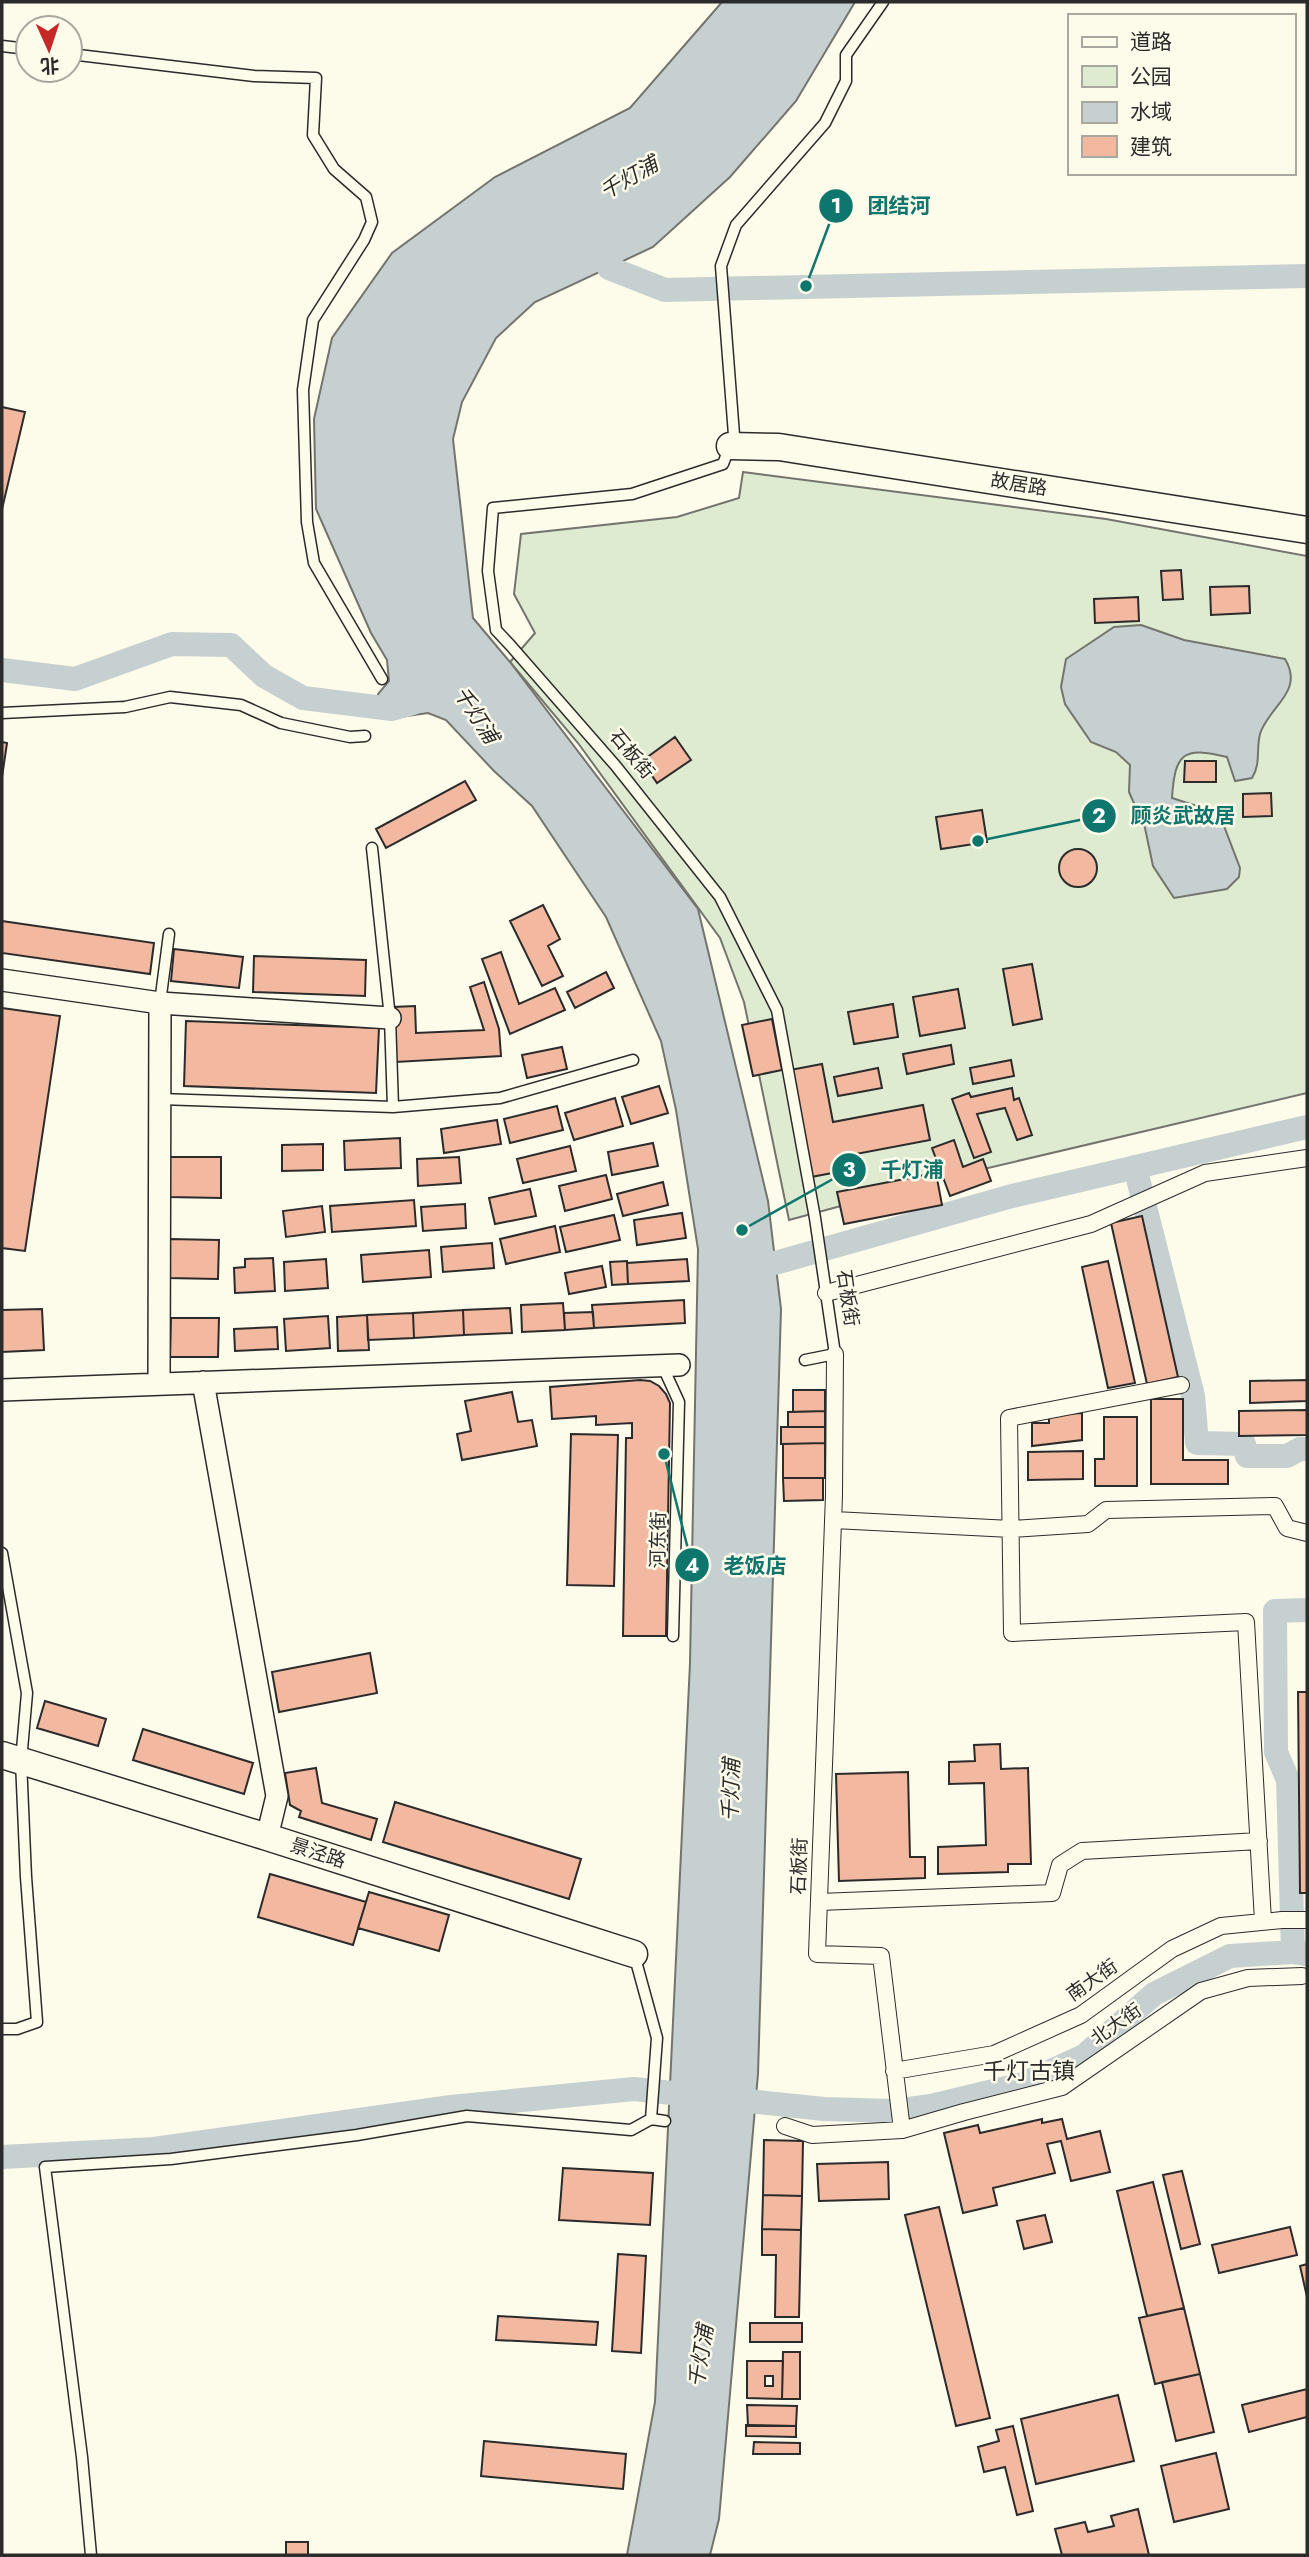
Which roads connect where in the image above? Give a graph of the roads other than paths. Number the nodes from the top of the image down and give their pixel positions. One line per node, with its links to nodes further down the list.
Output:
1 (883, 2): 3 (lane)
2 (84, 56): 5 (lane)
3 (730, 446): 4 (street, 故居路); 17 (lane, 石板街)
4 (1307, 530)
5 (382, 679)
6 (2, 713): 7 (lane)
7 (365, 736)
8 (372, 848): 12 (lane)
9 (169, 934): 11 (lane)
10 (2, 980): 11 (street)
11 (160, 1003): 12 (street); 14 (street)
12 (390, 1018): 15 (lane)
13 (633, 1060): 15 (lane)
14 (160, 1099): 15 (lane); 22 (street)
15 (393, 1107)
16 (1307, 1158): 17 (street)
17 (826, 1293): 18 (lane, 石板街)
18 (835, 1354): 19 (lane); 25 (street, 石板街)
19 (805, 1360)
20 (671, 1365): 21 (street); 29 (lane, 河东街)
21 (203, 1382): 22 (street); 31 (street)
22 (159, 1384): 24 (street)
23 (1181, 1385): 26 (street)
24 (2, 1390)
25 (834, 1520): 26 (street); 33 (street, 石板街)
26 (1011, 1529): 27 (street); 32 (street)
27 (1307, 1533)
28 (2, 1553): 30 (lane)
29 (673, 1636)
30 (11, 1758): 31 (street, 景泾路); 38 (lane)
31 (267, 1837): 36 (street, 景泾路)
32 (1259, 1842): 33 (street); 35 (street)
33 (819, 1902): 39 (street, 石板街)
34 (1304, 1919): 35 (street, 南大街)
35 (1263, 1921): 39 (street, 南大街)
36 (634, 1954): 40 (lane)
37 (1305, 1977): 43 (street, 北大街)
38 (2, 2029)
39 (894, 2071): 43 (street, 石板街)
40 (651, 2119): 41 (lane); 44 (lane)
41 (665, 2122)
42 (785, 2126): 43 (street, 北大街)
43 (902, 2130)
44 (91, 2555)

